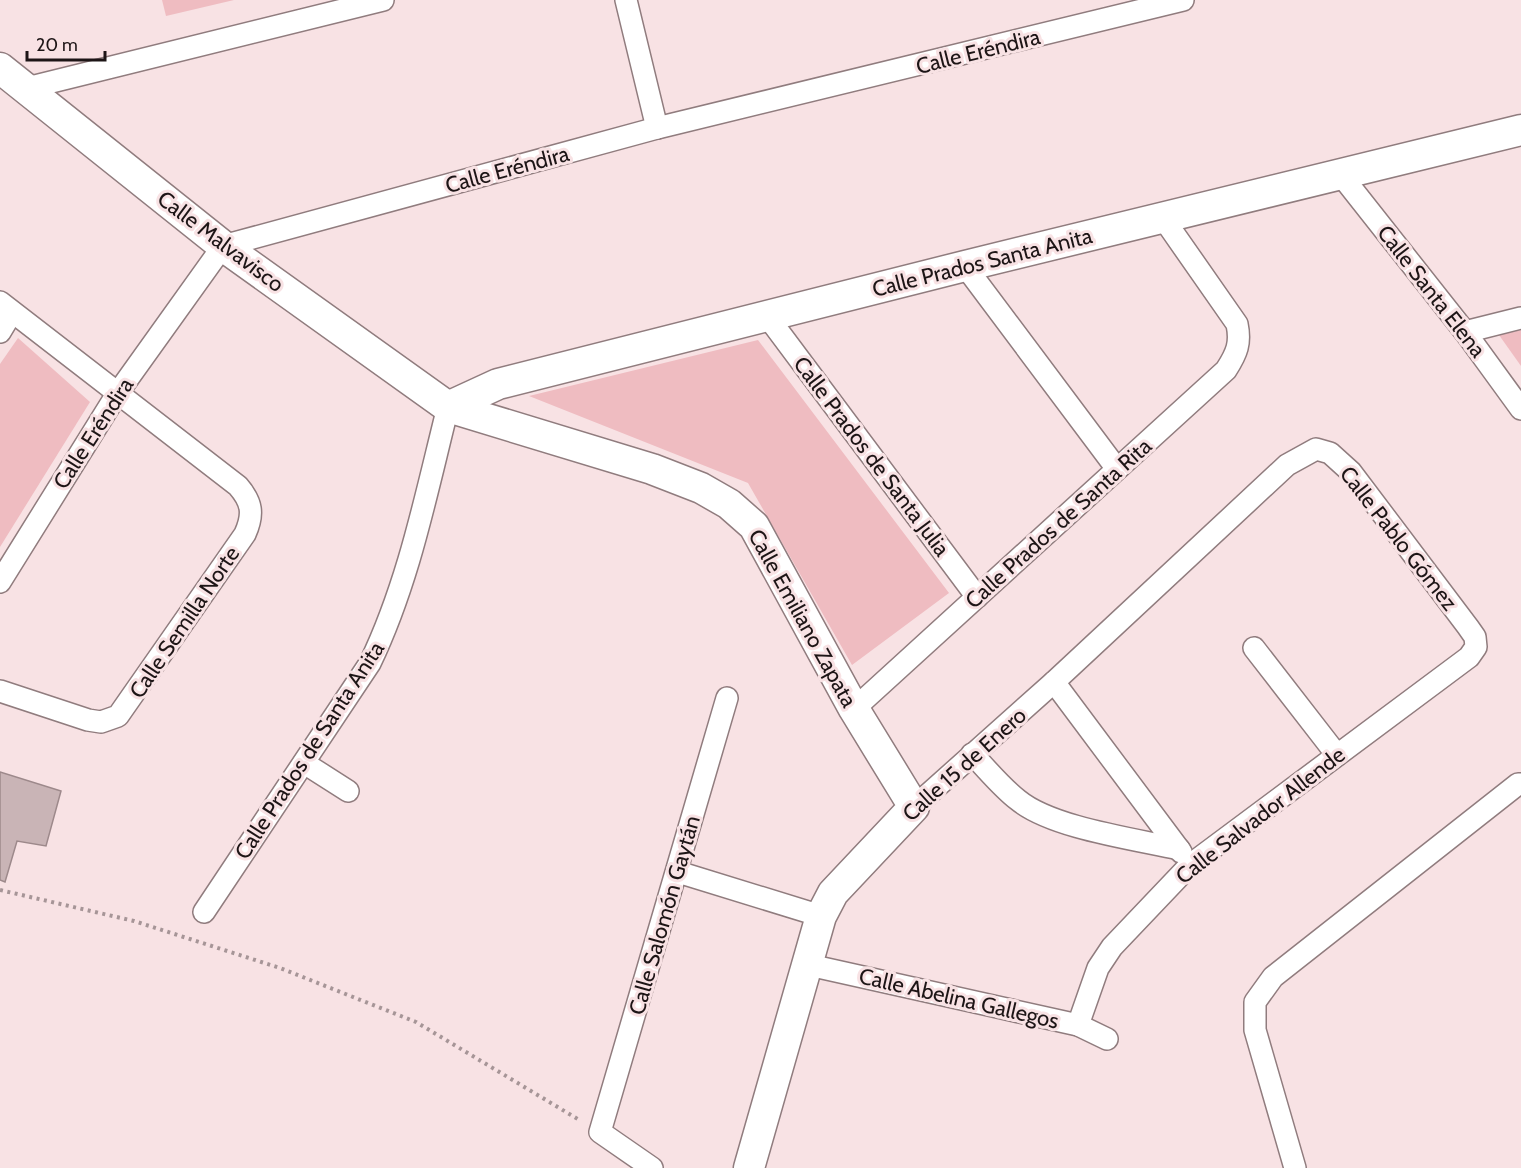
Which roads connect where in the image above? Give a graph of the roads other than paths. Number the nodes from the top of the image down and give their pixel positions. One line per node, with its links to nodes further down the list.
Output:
1 (383, 0): 4 (street)
2 (626, 0): 8 (street)
3 (1183, 0): 5 (street, Calle Eréndira)
4 (325, 7): 7 (street)
5 (1122, 8): 8 (street, Calle Eréndira)
6 (0, 68): 7 (street, Calle Malvavisco)
7 (27, 88): 12 (street, Calle Malvavisco)
8 (657, 128): 12 (street, Calle Eréndira)
9 (1521, 130): 10 (street, Calle Prados Santa Anita)
10 (1341, 175): 11 (street, Calle Prados Santa Anita); 18 (street, Calle Santa Elena)
11 (1163, 218): 13 (street, Calle Prados Santa Anita); 23 (street, Calle Prados de Santa Rita)
12 (223, 246): 19 (street, Calle Eréndira); 20 (street, Calle Malvavisco)
13 (965, 266): 15 (street, Calle Prados Santa Anita); 23 (street)
14 (6, 307): 17 (street); 19 (street)
15 (767, 316): 20 (street, Calle Prados Santa Anita); 25 (street, Calle Prados de Santa Julia)
16 (1521, 318): 18 (street)
17 (0, 332)
18 (1465, 332): 21 (street, Calle Santa Elena)
19 (117, 394): 24 (street, Calle Eréndira); 29 (street, Calle Semilla Norte)
20 (448, 407): 31 (street, Calle Emiliano Zapata); 34 (street, Calle Prados de Santa Anita)
21 (1521, 409)
22 (1316, 449): 26 (street, Calle Pablo Gómez); 28 (street, Calle 15 de Enero)
23 (1117, 469): 25 (street, Calle Prados de Santa Rita)
24 (0, 582)
25 (977, 597): 31 (street, Calle Prados de Santa Rita)
26 (1475, 637): 33 (street, Calle Salvador Allende)
27 (1254, 648): 33 (street)
28 (1054, 682): 32 (street, Calle 15 de Enero); 38 (street)
29 (0, 691)
30 (727, 698): 39 (street, Calle Salomón Gaytán)
31 (855, 709): 37 (street, Calle Emiliano Zapata)
32 (972, 754): 37 (street, Calle 15 de Enero); 38 (street)
33 (1337, 755): 38 (street, Calle Salvador Allende)
34 (304, 763): 36 (street); 40 (street, Calle Prados de Santa Anita)
35 (1521, 784): 47 (street)
36 (348, 792)
37 (914, 807): 41 (street, Calle 15 de Enero)
38 (1185, 857): 43 (street, Calle Salvador Allende)
39 (678, 872): 41 (street); 45 (street, Calle Salomón Gaytán)
40 (204, 912)
41 (821, 915): 42 (street, Calle 15 de Enero)
42 (809, 965): 43 (street, Calle Abelina Gallegos); 46 (street, Calle 15 de Enero)
43 (1078, 1025): 44 (street, Calle Abelina Gallegos)
44 (1107, 1039)
45 (652, 1168)
46 (749, 1168)
47 (1295, 1168)

